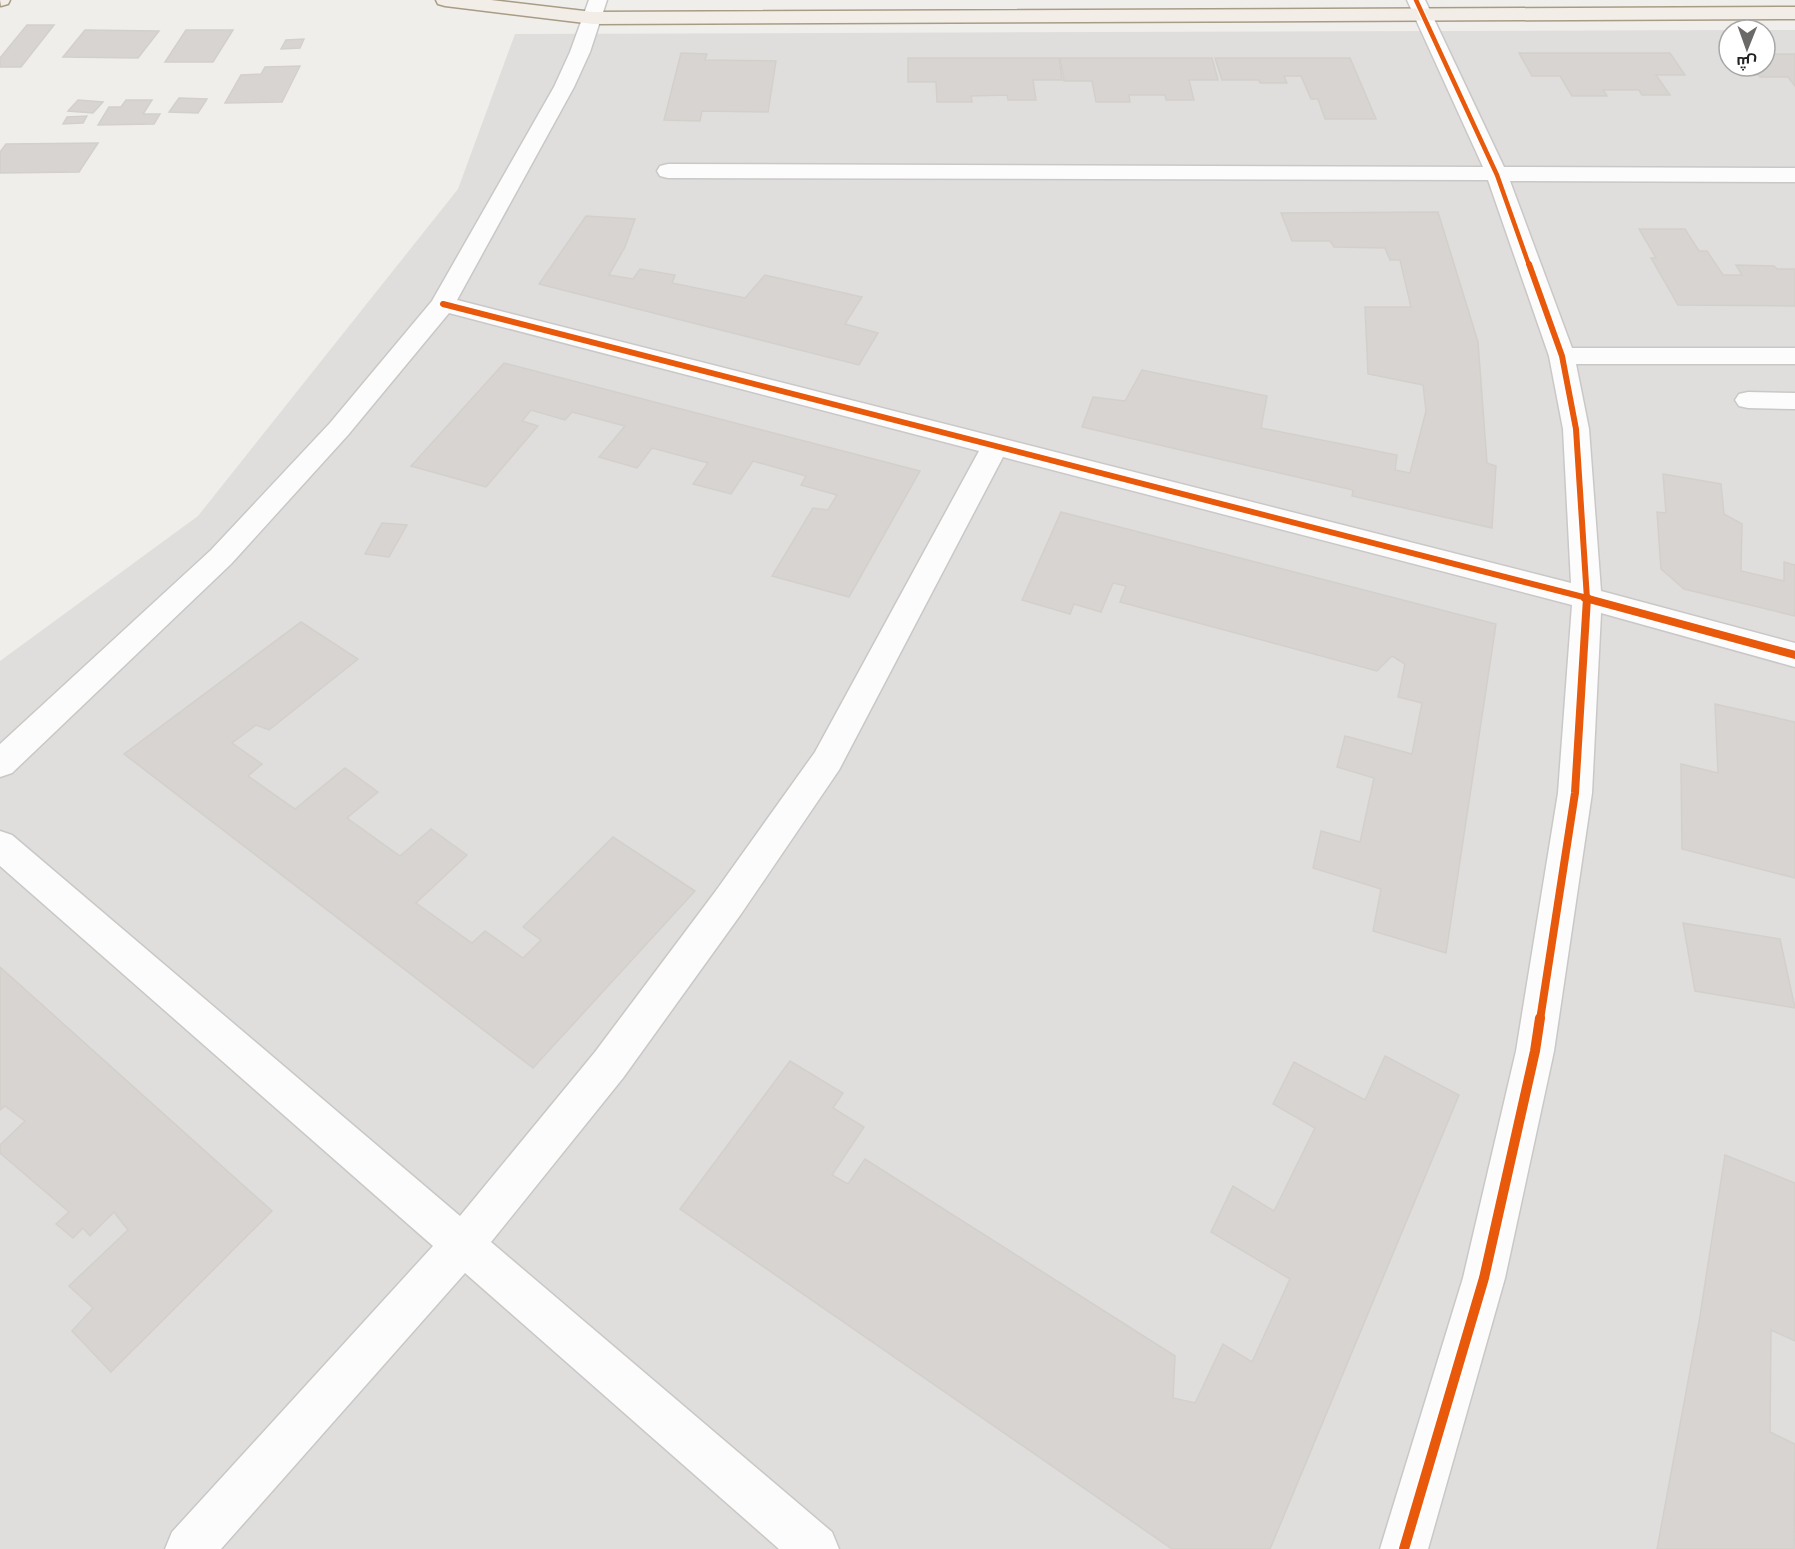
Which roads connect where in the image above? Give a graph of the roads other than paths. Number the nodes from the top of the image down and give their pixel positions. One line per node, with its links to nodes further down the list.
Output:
1 (445, 0): 3 (main road)
2 (1420, 7): 3 (main road); 4 (main road); 6 (street)
3 (595, 9): 8 (street)
4 (1795, 13)
5 (668, 171): 6 (street)
6 (1497, 175): 7 (street); 9 (street)
7 (1795, 175)
8 (443, 304): 13 (street); 16 (street)
9 (1562, 356): 10 (street); 14 (street)
10 (1795, 356)
11 (1748, 400): 12 (street)
12 (1795, 401)
13 (995, 446): 14 (street); 18 (street)
14 (1587, 598): 15 (street); 21 (street)
15 (1795, 655)
16 (0, 764)
17 (0, 845): 18 (street)
18 (462, 1245): 19 (street); 20 (street)
19 (189, 1549)
20 (815, 1549)
21 (1404, 1549)

